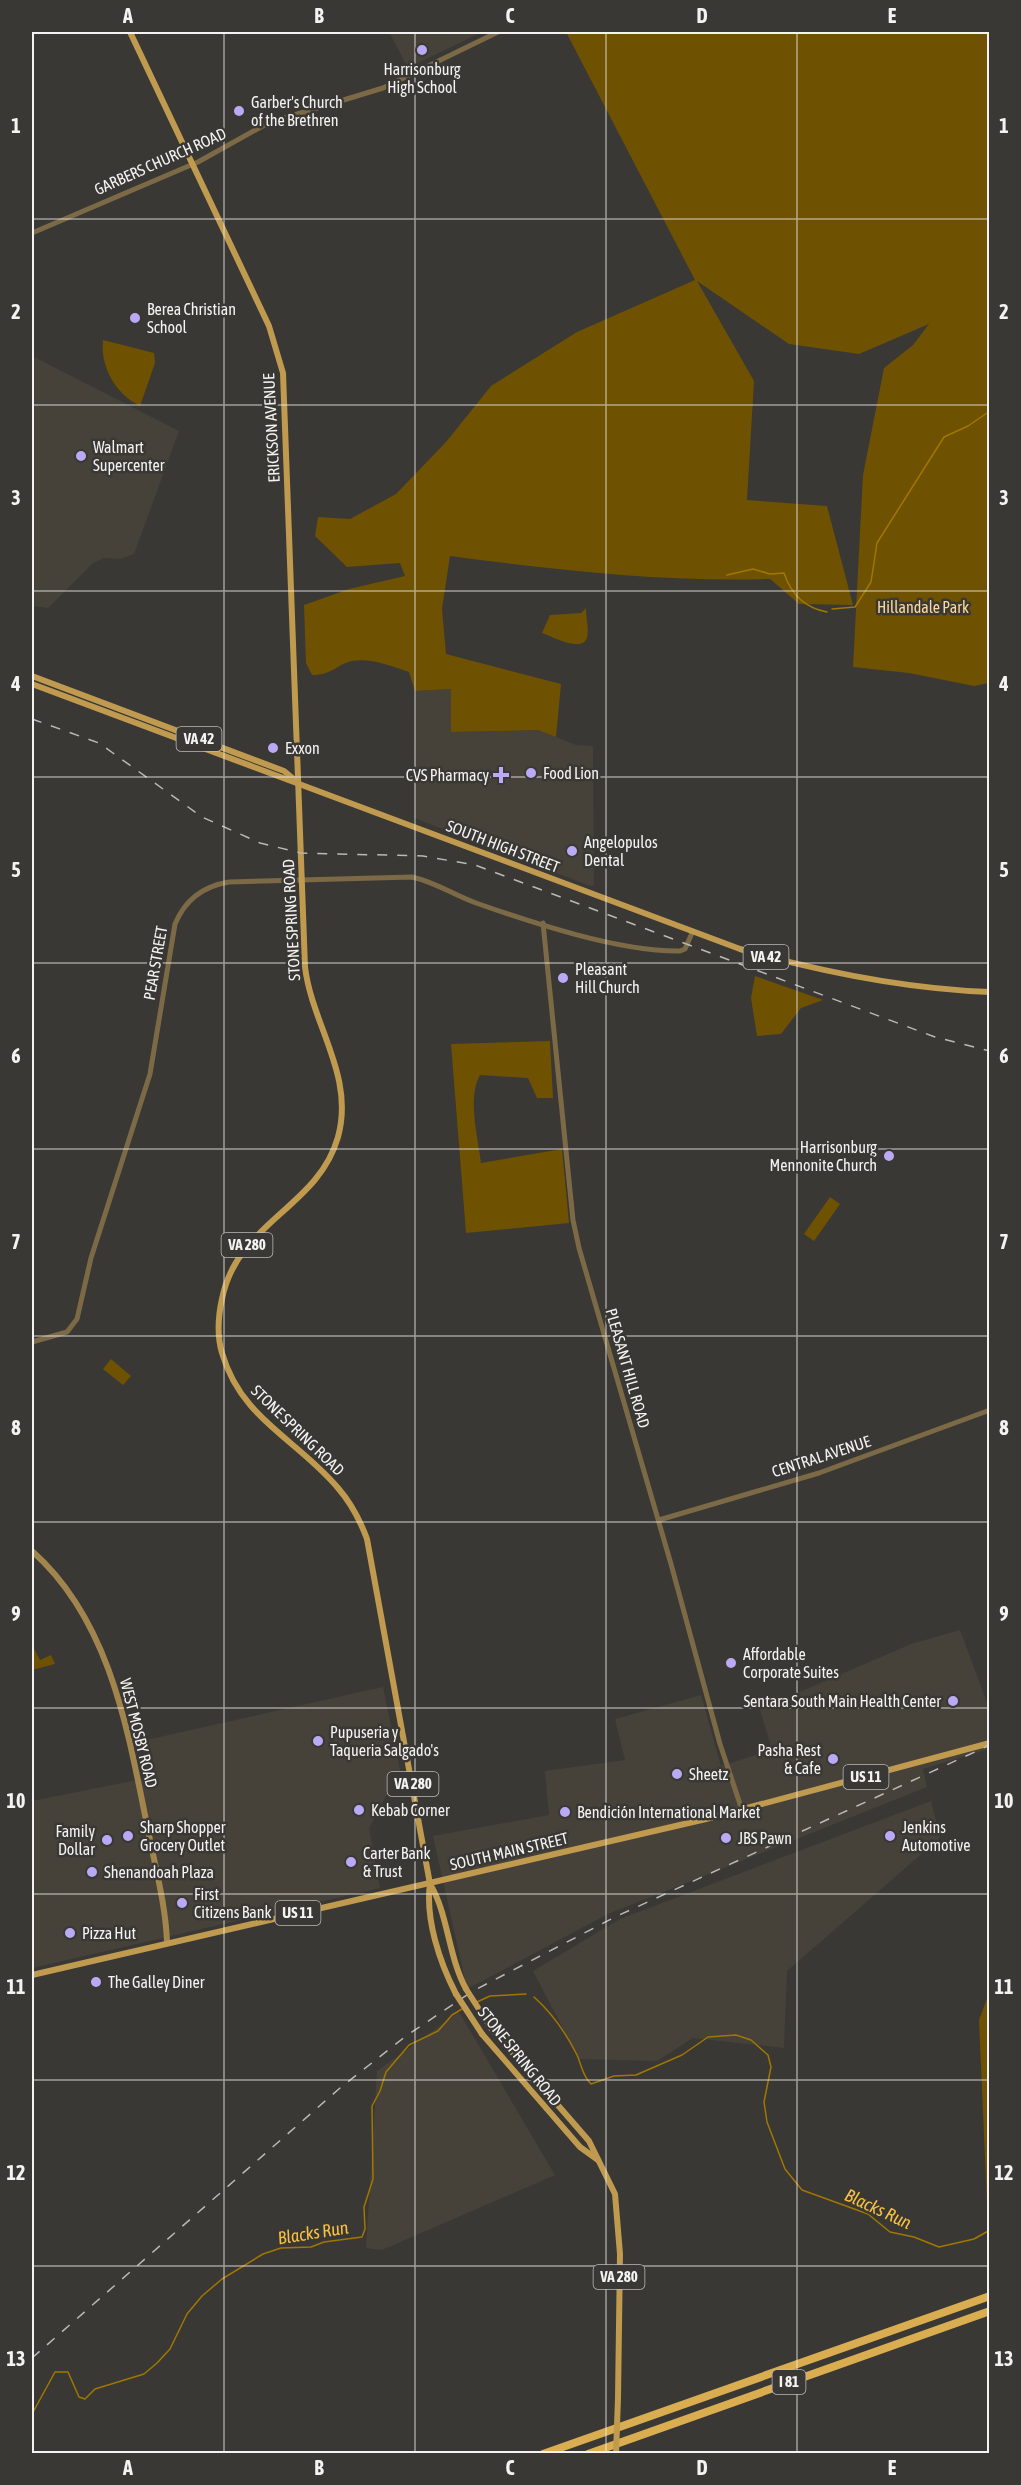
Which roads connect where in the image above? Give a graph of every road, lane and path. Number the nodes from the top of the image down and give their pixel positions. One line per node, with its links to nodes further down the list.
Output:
1 (130, 32): 3 (main road, ERICKSON AVENUE)
2 (498, 32): 3 (street, GARBERS CHURCH ROAD)
3 (192, 165): 4 (street, GARBERS CHURCH ROAD); 7 (main road, ERICKSON AVENUE)
4 (32, 233)
5 (32, 676): 7 (main road, VA 42)
6 (32, 684): 7 (main road, SOUTH HIGH STREET / VA 42)
7 (299, 783): 8 (main road, STONE SPRING ROAD / VA 280); 10 (main road, SOUTH HIGH STREET / VA 42)
8 (301, 879): 9 (street, PEAR STREET); 12 (street, PEAR STREET); 18 (main road, STONE SPRING ROAD / VA 280)
9 (543, 923): 10 (street, PEAR STREET); 14 (street, PLEASANT HILL ROAD)
10 (692, 933): 11 (main road, SOUTH HIGH STREET / VA 42)
11 (990, 992)
12 (32, 1342)
13 (990, 1410): 14 (street, CENTRAL AVENUE)
14 (658, 1520): 17 (street, PLEASANT HILL ROAD)
15 (32, 1551): 19 (main road, WEST MOSBY ROAD)
16 (990, 1743): 17 (main road, SOUTH MAIN STREET / US 11)
17 (742, 1810): 18 (main road, SOUTH MAIN STREET / US 11)
18 (430, 1884): 19 (main road, SOUTH MAIN STREET / US 11); 21 (main road, STONE SPRING ROAD / VA 280, bridge); 21 (main road, STONE SPRING ROAD / VA 280, bridge)
19 (167, 1943): 20 (main road, SOUTH MAIN STREET / US 11)
20 (32, 1975)
21 (598, 2161): 26 (main road, STONE SPRING ROAD / VA 280, bridge)
22 (990, 2296): 24 (highway, I 81)
23 (990, 2311): 25 (highway, I 81)
24 (543, 2454)
25 (588, 2454)
26 (616, 2454)

